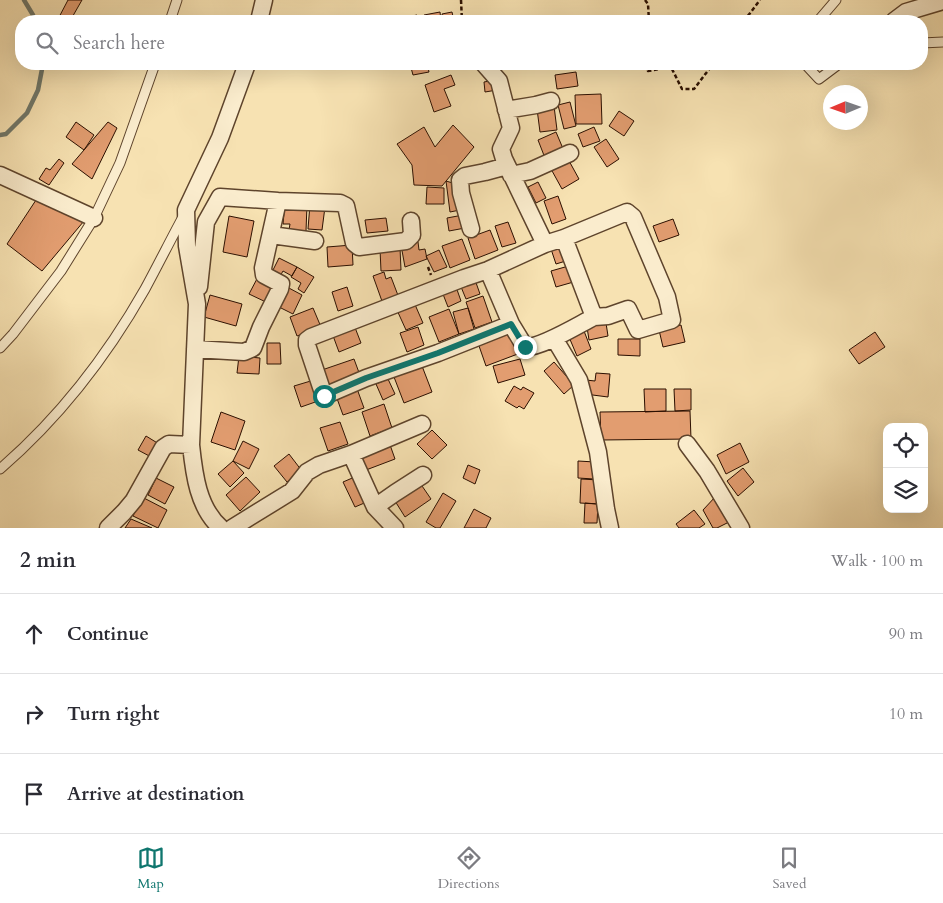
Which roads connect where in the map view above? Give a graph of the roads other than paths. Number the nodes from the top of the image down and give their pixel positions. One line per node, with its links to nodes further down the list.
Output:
1 (177, 0): 5 (lane)
2 (264, 0): 6 (street)
3 (836, 0): 7 (lane)
4 (943, 1): 8 (street)
5 (172, 15)
6 (260, 15)
7 (823, 15)
8 (902, 15)
9 (943, 42): 10 (lane)
10 (928, 43)
11 (153, 70): 23 (lane)
12 (245, 70): 22 (street)
13 (489, 70): 17 (street)
14 (811, 70): 15 (lane)
15 (830, 70)
16 (551, 101): 17 (street)
17 (506, 110): 19 (street)
18 (570, 153): 19 (street)
19 (509, 171): 25 (street); 29 (street)
20 (0, 175): 23 (street)
21 (278, 201): 24 (street); 26 (street); 31 (street)
22 (186, 210): 31 (street); 41 (lane)
23 (94, 218): 35 (lane)
24 (411, 221)
25 (471, 229)
26 (271, 235): 28 (street); 36 (street)
27 (564, 238): 29 (street); 32 (street); 32 (street)
28 (316, 241)
29 (546, 244): 30 (street)
30 (488, 270): 33 (street); 33 (street)
31 (197, 304): 36 (street)
32 (594, 317): 34 (street)
33 (511, 324): 34 (street)
34 (554, 338): 48 (street)
35 (0, 348)
36 (195, 349): 39 (street)
37 (422, 424): 40 (street)
38 (687, 444): 49 (street)
39 (191, 445): 44 (street); 45 (street)
40 (351, 454): 43 (street); 46 (street)
41 (0, 469)
42 (423, 476): 43 (street)
43 (375, 507): 47 (street)
44 (215, 526)
45 (108, 528)
46 (232, 528)
47 (395, 528)
48 (610, 528)
49 (741, 528)

